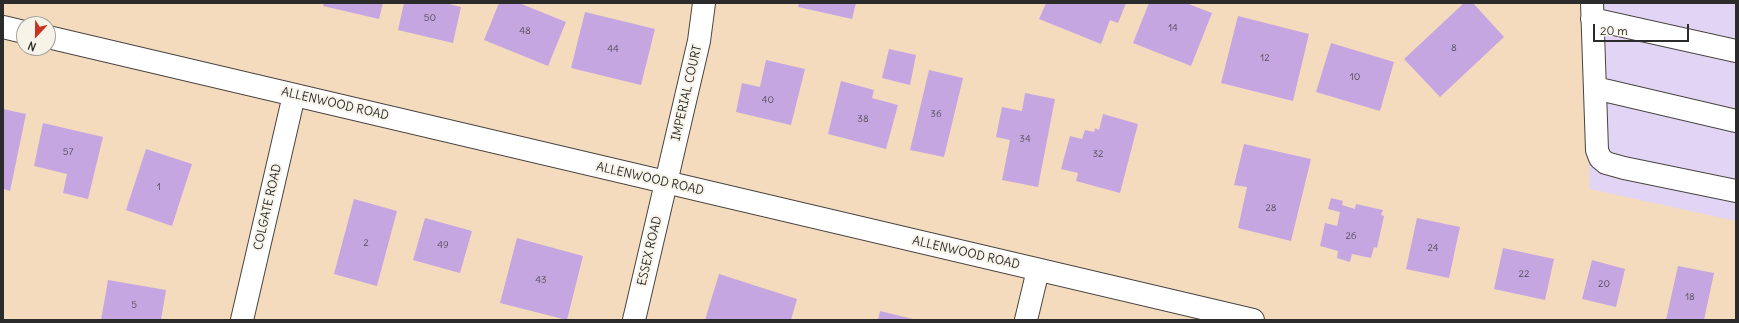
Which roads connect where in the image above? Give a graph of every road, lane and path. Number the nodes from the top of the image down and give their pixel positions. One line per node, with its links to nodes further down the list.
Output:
1 (704, 3): 10 (street, IMPERIAL COURT)
2 (1592, 11): 6 (street); 7 (street)
3 (3, 27): 4 (street)
4 (16, 30)
5 (56, 39): 8 (street, ALLENWOOD ROAD)
6 (1736, 51)
7 (1595, 88): 9 (street); 11 (street)
8 (294, 95): 10 (street, ALLENWOOD ROAD); 13 (street, COLGATE ROAD)
9 (1736, 121)
10 (666, 183): 12 (street, ALLENWOOD ROAD); 14 (street, ESSEX ROAD)
11 (1736, 191)
12 (1038, 270): 15 (street); 16 (street, ALLENWOOD ROAD)
13 (242, 320)
14 (634, 320)
15 (1026, 320)
16 (1252, 320)

